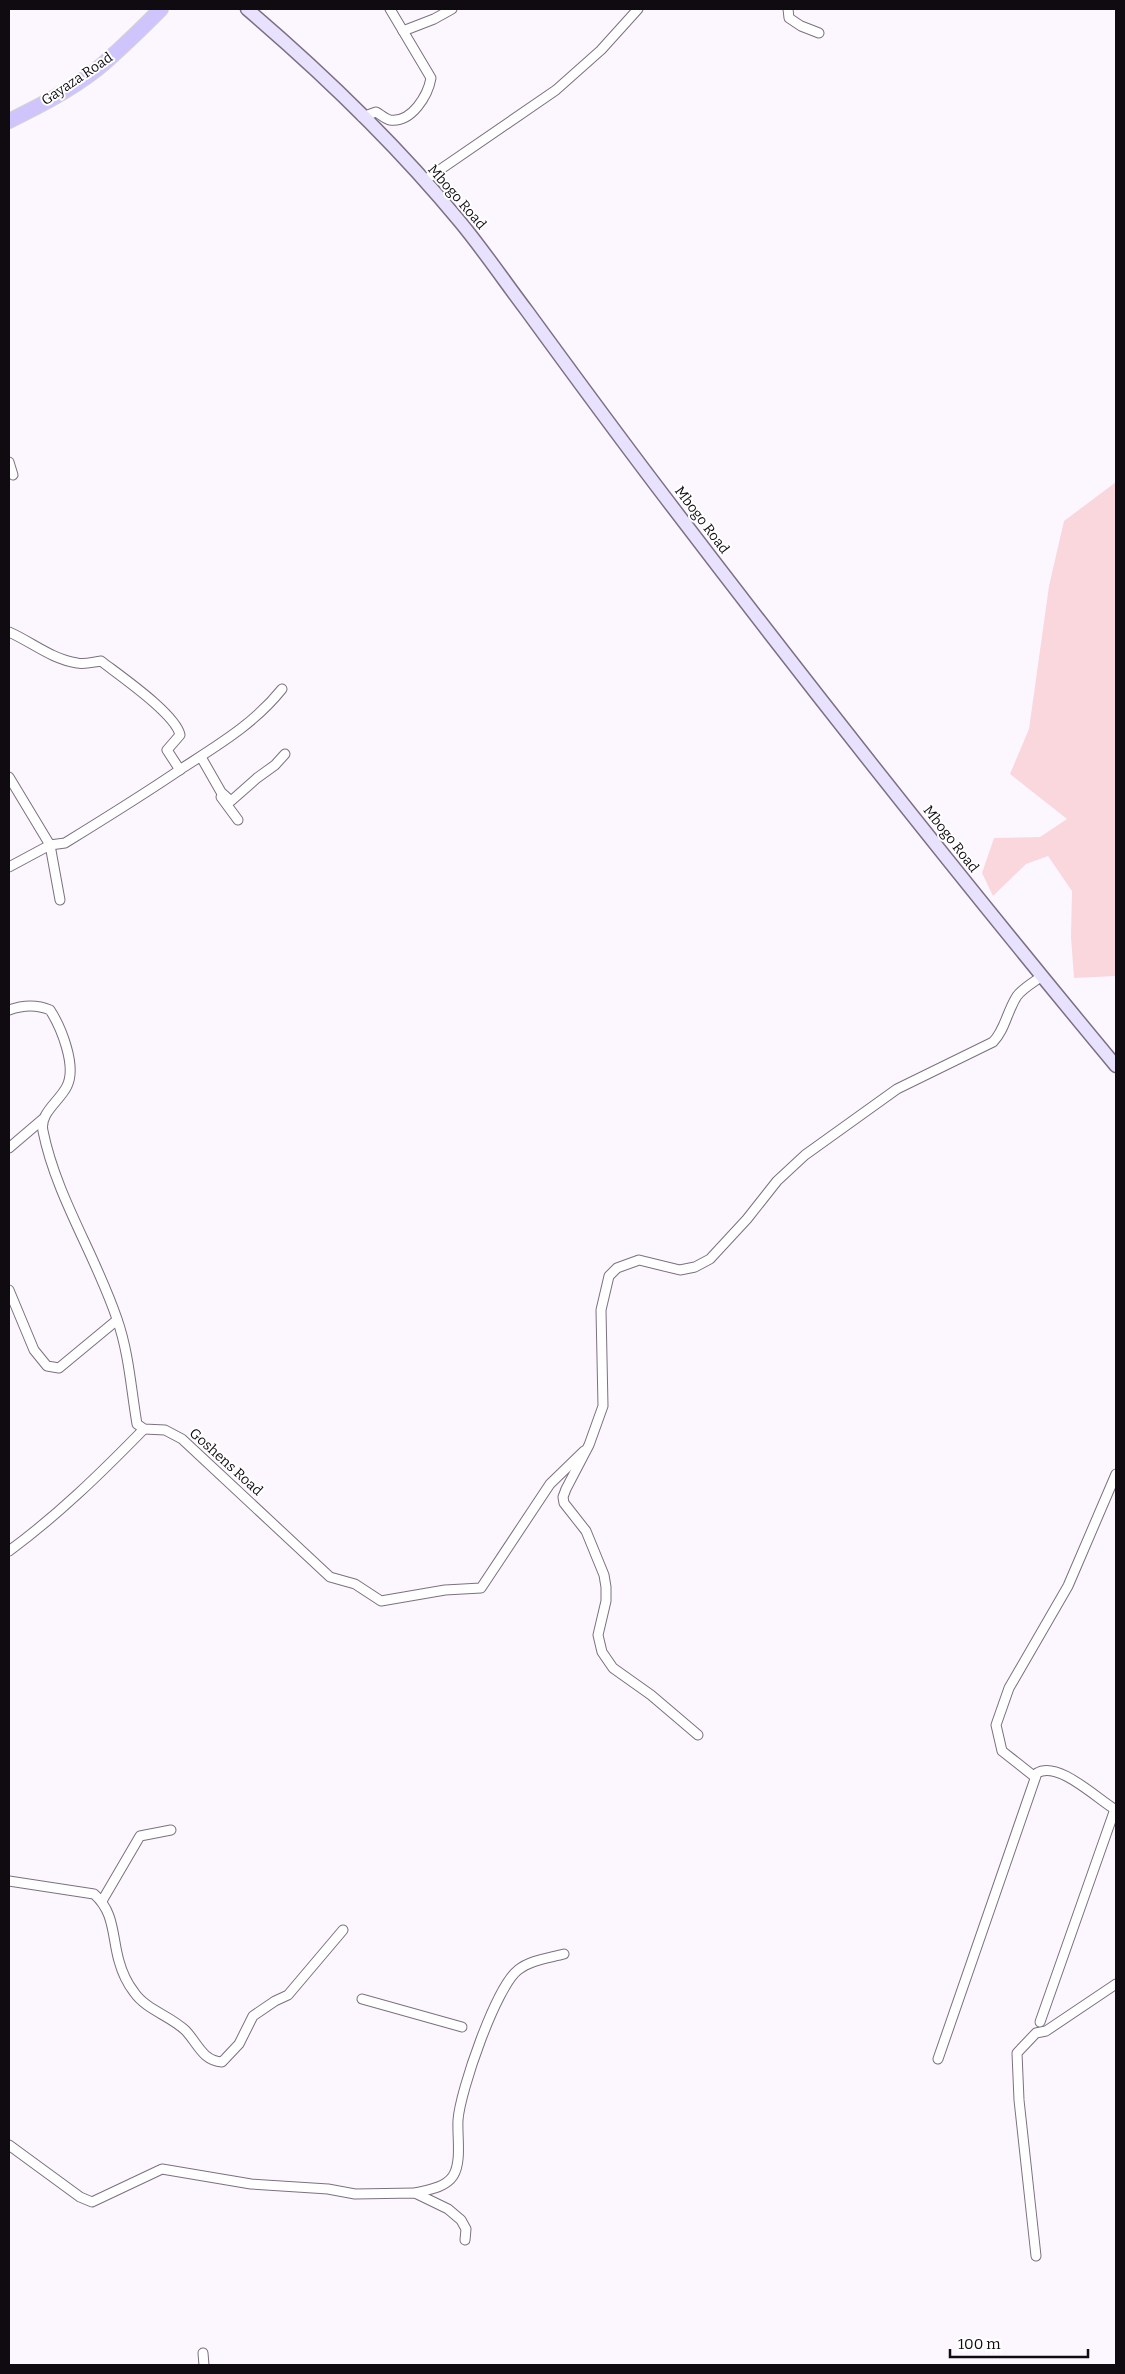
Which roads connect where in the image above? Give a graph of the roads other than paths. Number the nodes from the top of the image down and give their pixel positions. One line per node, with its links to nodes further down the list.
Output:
1 (161, 9): 10 (main road, Gayaza Road)
2 (246, 9): 9 (main road, Mbogo Road)
3 (390, 9): 7 (street)
4 (452, 9): 7 (street)
5 (638, 9): 11 (street)
6 (788, 9): 8 (street)
7 (403, 31): 9 (street)
8 (819, 33)
9 (362, 118): 11 (main road, Mbogo Road)
10 (9, 121)
11 (425, 180): 25 (main road, Mbogo Road)
12 (9, 462): 13 (street)
13 (13, 475)
14 (9, 632): 19 (street)
15 (282, 689): 17 (street)
16 (285, 754): 17 (street)
17 (201, 758): 18 (street)
18 (190, 764): 19 (street); 21 (street)
19 (180, 770): 22 (street)
20 (9, 777): 22 (street)
21 (238, 820)
22 (50, 845): 23 (street); 24 (street)
23 (9, 867)
24 (60, 900)
25 (1042, 976): 27 (main road, Mbogo Road); 33 (street)
26 (9, 1010): 28 (street)
27 (1116, 1066)
28 (43, 1120): 29 (street); 31 (street)
29 (9, 1148)
30 (9, 1290): 31 (street)
31 (117, 1320): 32 (street)
32 (144, 1429): 33 (street, Goshens Road); 35 (street)
33 (589, 1445): 36 (street)
34 (1116, 1474): 37 (street)
35 (9, 1551)
36 (698, 1735)
37 (1035, 1777): 38 (street); 48 (street)
38 (1116, 1809): 46 (street)
39 (171, 1830): 41 (street)
40 (9, 1881): 41 (street)
41 (102, 1901): 42 (street)
42 (342, 1930)
43 (564, 1954): 50 (street)
44 (1116, 1984): 52 (street)
45 (362, 1999): 47 (street)
46 (1040, 2022)
47 (462, 2027)
48 (938, 2059)
49 (9, 2145): 50 (street)
50 (415, 2193): 51 (street)
51 (465, 2240)
52 (1036, 2256)
53 (203, 2354): 54 (street)
54 (204, 2365)

